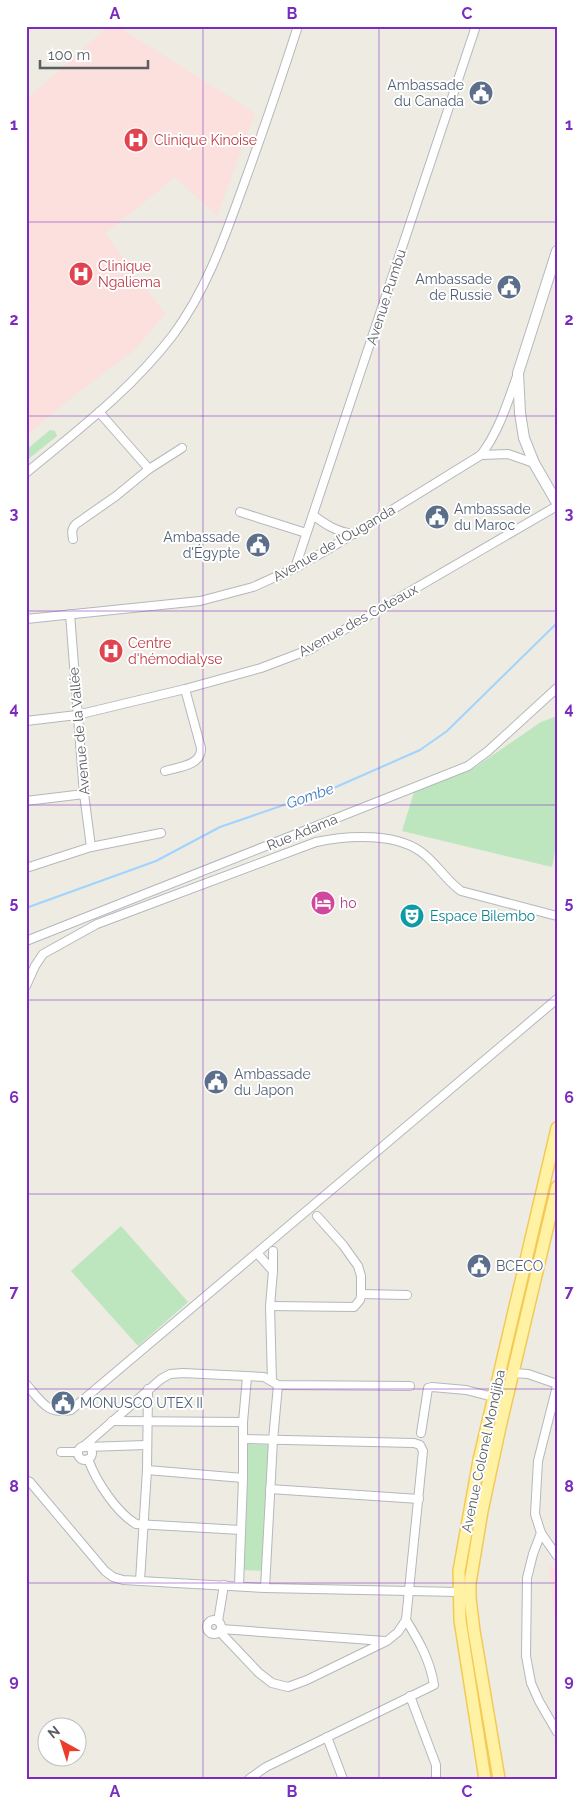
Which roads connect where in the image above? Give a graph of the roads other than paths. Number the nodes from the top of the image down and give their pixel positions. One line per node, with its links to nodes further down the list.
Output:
1 (298, 26): 5 (street)
2 (476, 26): 13 (street, Avenue Pumbu)
3 (557, 251): 4 (main road)
4 (518, 373): 7 (street, Avenue de l’Ouganda); 8 (main road)
5 (100, 412): 9 (street); 10 (street)
6 (182, 448): 9 (street)
7 (481, 455): 8 (street, Avenue de l’Ouganda); 15 (street, Avenue de l’Ouganda)
8 (534, 463): 11 (main road)
9 (149, 469): 16 (street)
10 (26, 472)
11 (557, 504): 20 (street, Avenue des Coteaux)
12 (240, 512): 14 (street)
13 (313, 515): 14 (street, Avenue Pumbu); 15 (street)
14 (306, 533): 17 (street, Avenue Pumbu)
15 (354, 534): 17 (street, Avenue de l’Ouganda)
16 (73, 539)
17 (295, 568): 18 (street, Avenue de l’Ouganda)
18 (70, 614): 19 (street, Avenue de l’Ouganda); 22 (street, Avenue de la Vallée)
19 (26, 619)
20 (185, 688): 22 (street, Avenue des Coteaux); 24 (street)
21 (557, 688): 31 (street, Rue Adama)
22 (77, 715): 23 (street, Avenue des Coteaux); 25 (street, Avenue de la Vallée)
23 (26, 720)
24 (166, 771)
25 (84, 794): 26 (street); 28 (street, Avenue de la Vallée)
26 (26, 801)
27 (161, 832): 28 (street)
28 (91, 847): 29 (street)
29 (26, 868)
30 (557, 916): 32 (street)
31 (26, 941)
32 (26, 986)
33 (557, 999): 38 (street)
34 (557, 1128): 40 (main road, Avenue Colonel Mondjiba)
35 (557, 1187): 42 (main road, Avenue Colonel Mondjiba)
36 (317, 1216): 41 (street)
37 (273, 1251): 39 (street)
38 (258, 1253): 39 (street); 48 (street)
39 (273, 1271): 44 (street)
40 (519, 1290): 42 (main road); 52 (main road, Avenue Colonel Mondjiba)
41 (361, 1294): 43 (street); 44 (street)
42 (532, 1294): 45 (main road, Avenue Colonel Mondjiba)
43 (407, 1295)
44 (270, 1306): 47 (street)
45 (512, 1373): 49 (street); 53 (main road, Avenue Colonel Mondjiba)
46 (247, 1377): 47 (street); 51 (street); 56 (street)
47 (275, 1383): 50 (street); 59 (street)
48 (26, 1384)
49 (557, 1385): 71 (street)
50 (410, 1386)
51 (148, 1389): 54 (street); 55 (street)
52 (494, 1397): 53 (street); 57 (street); 78 (main road, Avenue Colonel Mondjiba)
53 (506, 1400): 89 (main road, Avenue Colonel Mondjiba)
54 (112, 1421): 55 (street); 61 (street)
55 (148, 1421): 56 (street); 60 (street)
56 (243, 1422): 58 (street)
57 (421, 1433)
58 (243, 1439): 59 (street); 65 (street)
59 (273, 1440): 67 (street); 68 (street)
60 (146, 1445): 61 (street); 64 (street)
61 (83, 1448): 62 (street); 63 (street); 63 (street)
62 (61, 1452)
63 (88, 1460): 69 (street)
64 (147, 1470): 65 (street); 69 (street)
65 (244, 1478): 70 (street)
66 (26, 1480): 73 (street)
67 (270, 1489): 68 (street); 76 (street)
68 (419, 1499): 77 (street)
69 (144, 1524): 70 (street); 73 (street)
70 (241, 1530): 75 (street)
71 (541, 1533): 72 (street); 83 (street)
72 (557, 1556)
73 (140, 1582): 74 (street)
74 (224, 1585): 75 (street); 80 (street)
75 (239, 1586): 76 (street)
76 (265, 1588): 77 (street)
77 (408, 1591): 78 (street); 79 (street)
78 (458, 1592): 88 (main road, Avenue Colonel Mondjiba)
79 (406, 1620): 81 (street); 82 (street)
80 (220, 1627): 81 (street); 81 (street)
81 (387, 1642)
82 (410, 1696): 84 (street); 87 (street)
83 (557, 1732)
84 (327, 1737): 85 (street); 86 (street)
85 (249, 1779)
86 (343, 1779)
87 (436, 1779)
88 (485, 1779)
89 (499, 1779)

